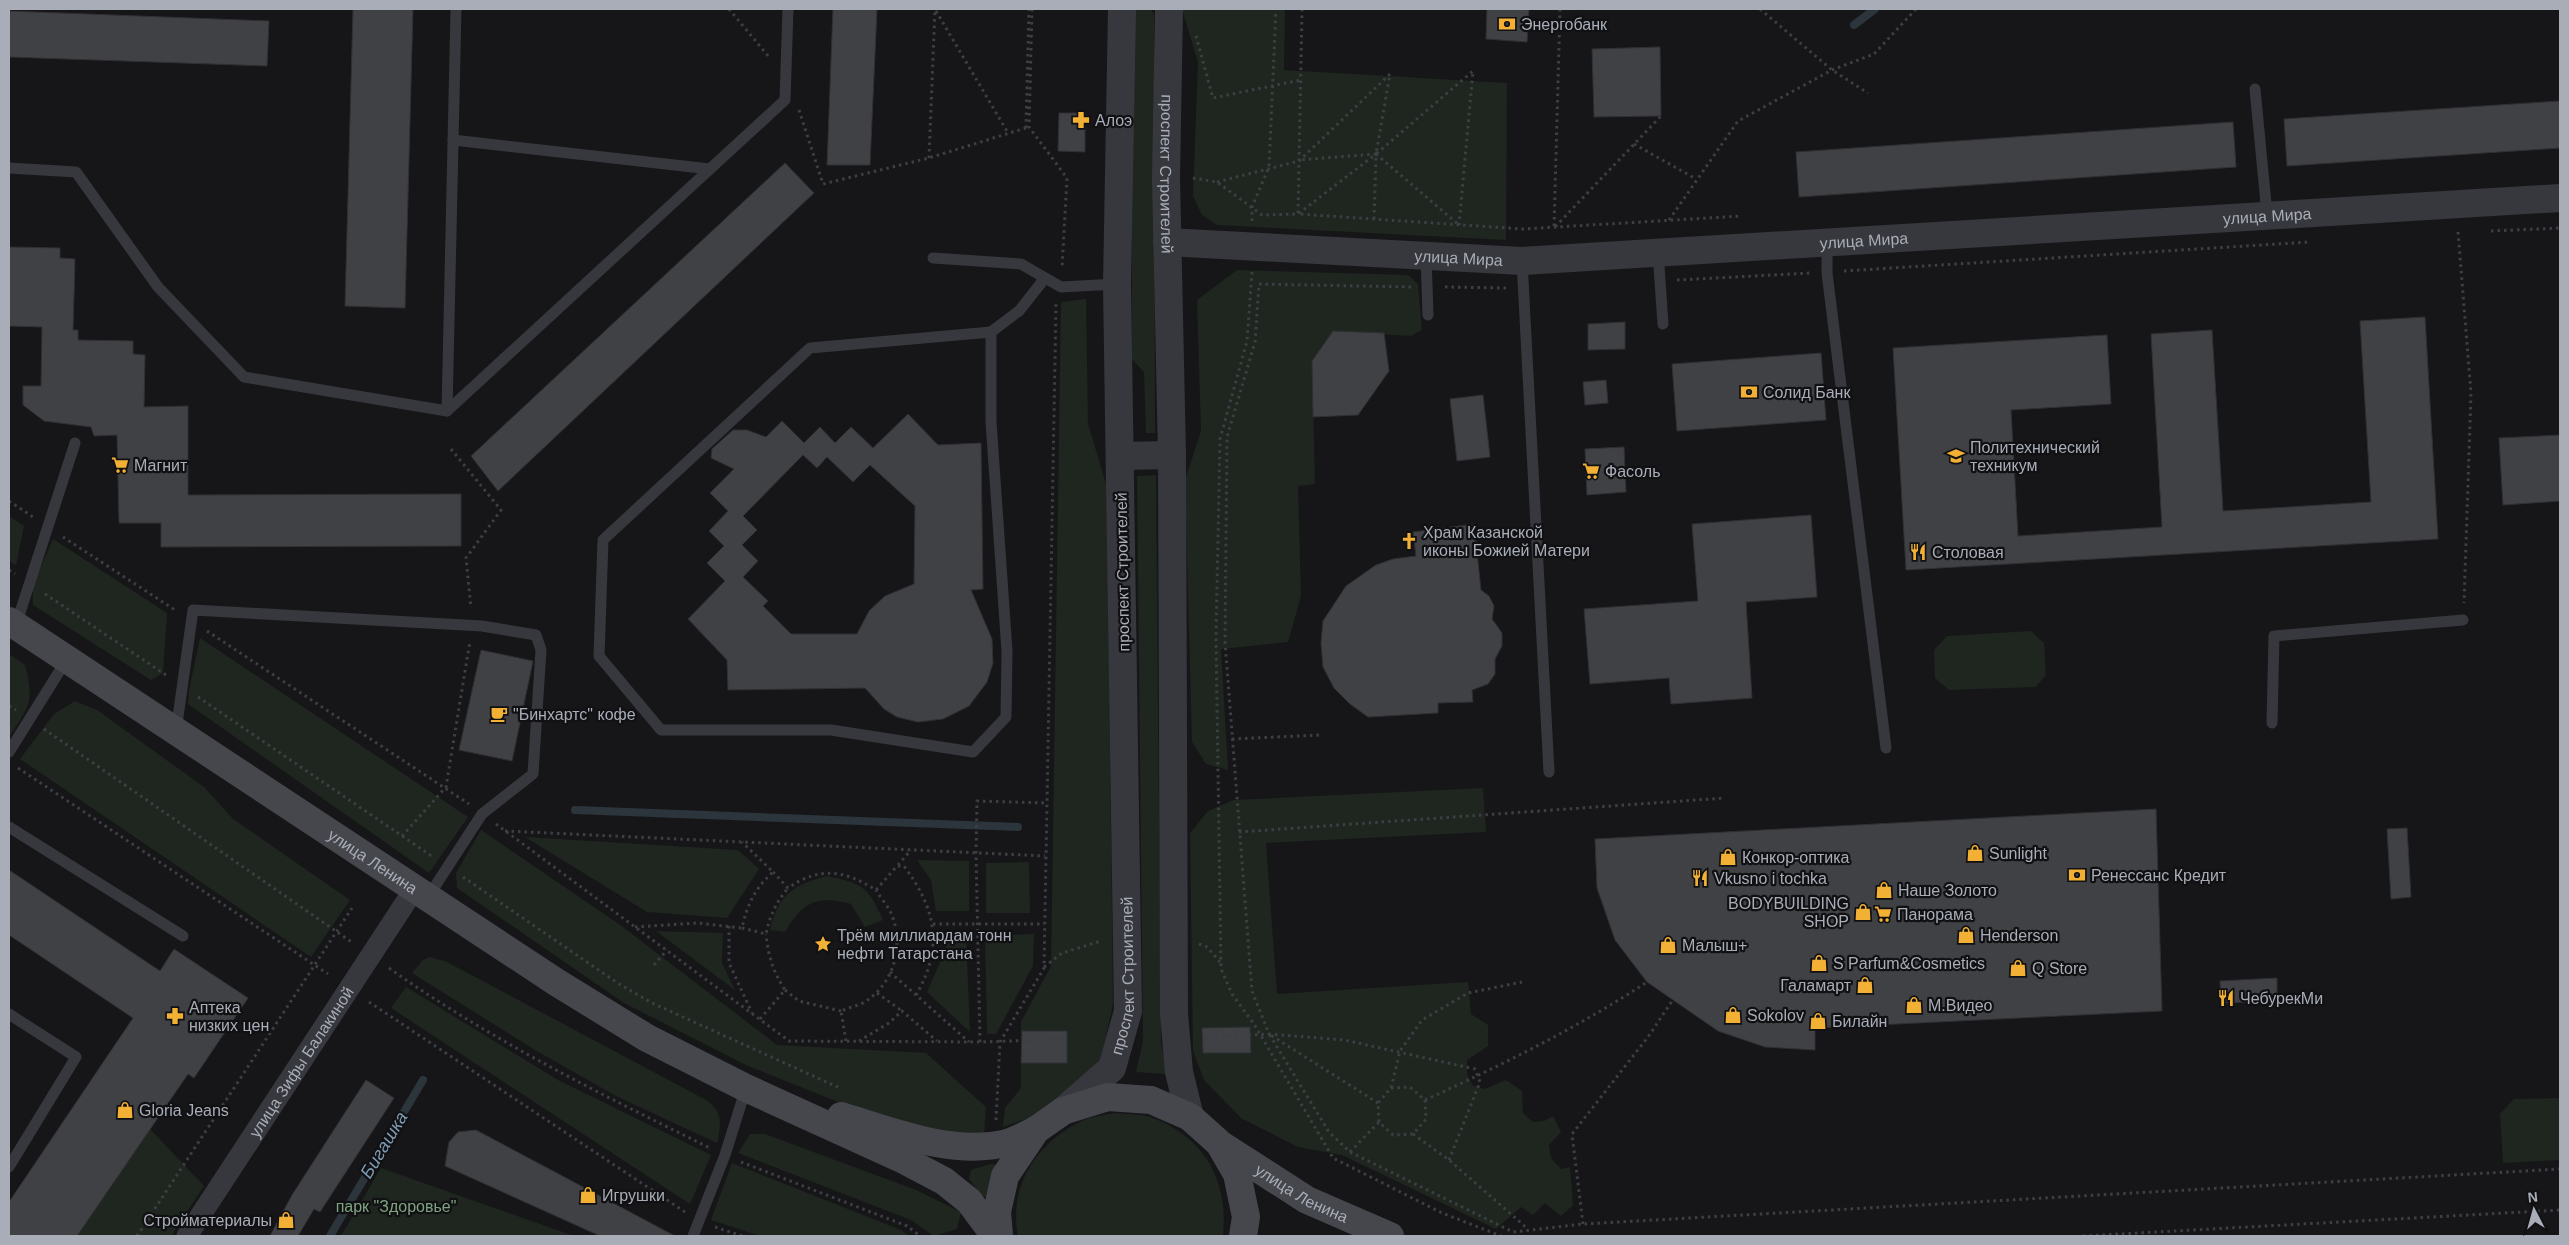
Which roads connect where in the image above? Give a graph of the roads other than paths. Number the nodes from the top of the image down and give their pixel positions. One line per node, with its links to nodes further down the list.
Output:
1 (456, 9): 6 (lane)
2 (788, 9): 8 (lane)
3 (1122, 9): 18 (street, проспект Строителей)
4 (1169, 9): 11 (street, проспект Строителей)
5 (2255, 89): 10 (lane)
6 (453, 140): 8 (lane); 22 (lane)
7 (9, 168): 22 (lane)
8 (710, 169): 22 (lane)
9 (2560, 198): 10 (street, улица Мира)
10 (2267, 214): 12 (street, улица Мира)
11 (1167, 242): 14 (street, улица Мира); 24 (street, проспект Строителей)
12 (1827, 242): 13 (street, улица Мира); 31 (lane)
13 (1658, 252): 16 (street, улица Мира); 20 (lane)
14 (1426, 256): 16 (street, улица Мира); 19 (lane)
15 (933, 258): 17 (lane)
16 (1522, 261): 33 (lane)
17 (1045, 278): 18 (lane); 21 (lane)
18 (1118, 284): 25 (street, проспект Строителей)
19 (1428, 315)
20 (1663, 324)
21 (991, 332): 21 (lane)
22 (447, 411)
23 (75, 443): 27 (lane)
24 (1172, 455): 25 (street); 40 (street, проспект Строителей)
25 (1120, 456): 39 (street, проспект Строителей)
26 (2463, 620): 29 (lane)
27 (12, 623): 28 (main road, улица Ленина)
28 (67, 659): 30 (main road, улица Ленина); 32 (lane)
29 (2272, 723)
30 (176, 731): 35 (main road, улица Ленина); 35 (lane)
31 (1886, 748)
32 (9, 752)
33 (1548, 772)
34 (9, 827): 36 (lane)
35 (421, 892): 38 (main road, улица Ленина); 44 (street, улица Зифы Балакиной)
36 (183, 936)
37 (9, 1014): 43 (lane)
38 (746, 1088): 41 (main road); 45 (lane); 46 (main road)
39 (1064, 1111): 40 (main road); 41 (main road)
40 (1190, 1117): 42 (main road)
41 (1036, 1130): 47 (main road)
42 (1219, 1143): 48 (main road); 49 (main road, улица Ленина)
43 (9, 1168)
44 (187, 1236)
45 (693, 1236)
46 (995, 1236)
47 (999, 1236)
48 (1243, 1236)
49 (1390, 1236)

